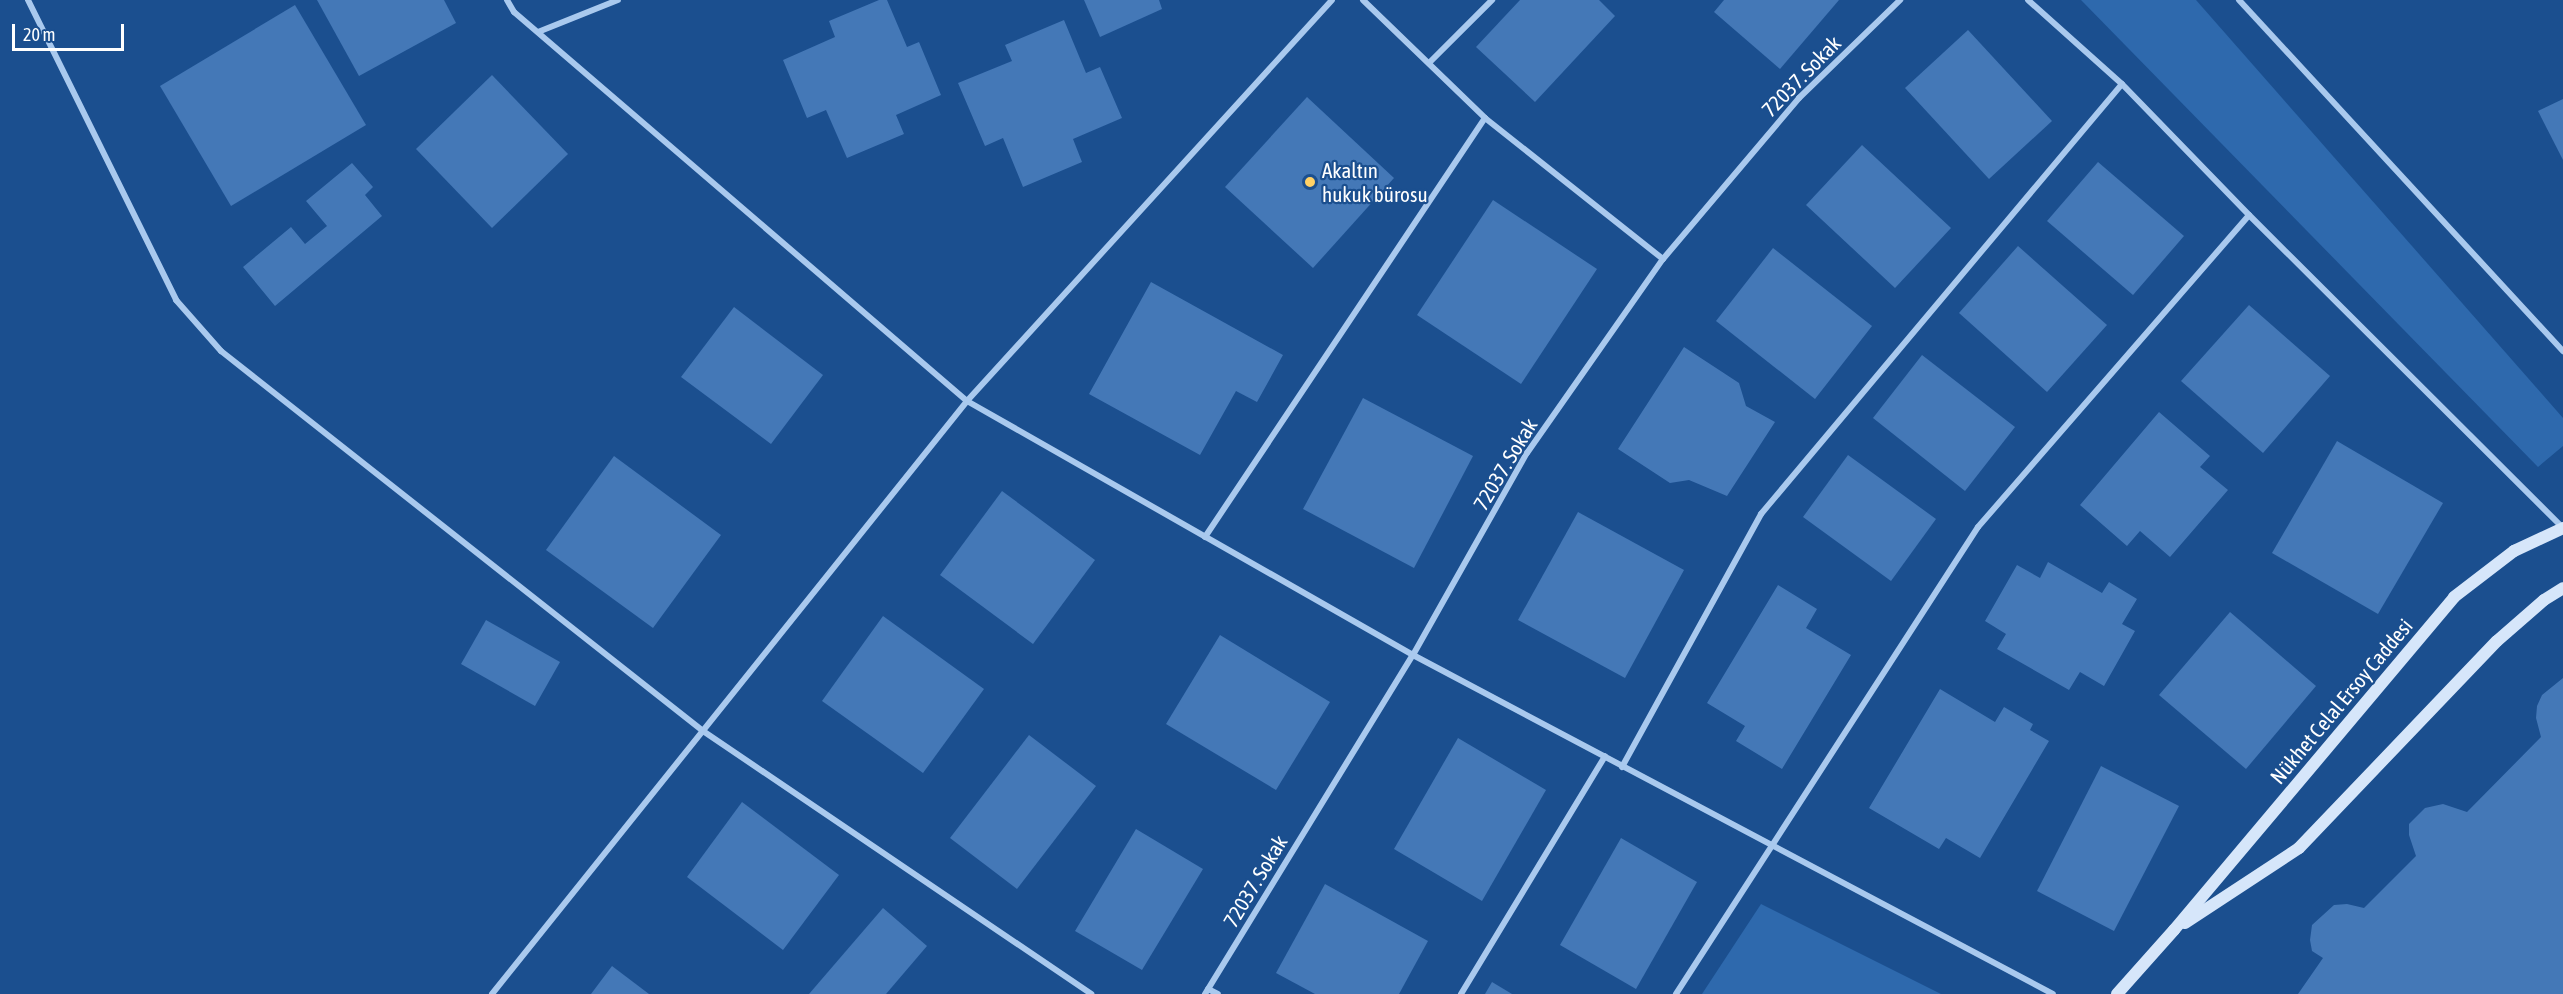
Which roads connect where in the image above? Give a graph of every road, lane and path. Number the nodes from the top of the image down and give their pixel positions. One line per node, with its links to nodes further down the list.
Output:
1 (28, 0): 22 (street)
2 (507, 0): 10 (street)
3 (618, 0): 10 (street)
4 (1332, 0): 17 (street)
5 (1363, 0): 11 (street)
6 (1492, 0): 11 (street)
7 (1900, 0): 15 (street, 72037. Sokak)
8 (2028, 0): 12 (street)
9 (2239, 0): 16 (street)
10 (538, 32): 17 (street)
11 (1430, 62): 13 (street)
12 (2122, 84): 14 (street); 24 (street)
13 (1485, 118): 15 (street); 19 (street)
14 (2249, 215): 18 (street); 25 (street)
15 (1663, 260): 21 (street, 72037. Sokak)
16 (2563, 351)
17 (967, 401): 19 (street); 22 (street)
18 (2563, 528): 26 (main road, Nükhet Celal Ersoy Caddesi)
19 (1205, 537): 21 (street)
20 (2563, 588): 26 (main road, Nükhet Celal Ersoy Caddesi)
21 (1413, 654): 23 (street); 27 (street, 72037. Sokak)
22 (703, 731): 28 (street); 29 (street)
23 (1605, 756): 24 (street); 31 (street)
24 (1622, 767): 25 (street)
25 (1773, 847): 32 (street); 33 (street)
26 (2174, 930): 34 (main road, Nükhet Celal Ersoy Caddesi)
27 (1207, 991): 30 (street)
28 (492, 994)
29 (1091, 994)
30 (1218, 994)
31 (1461, 994)
32 (1676, 994)
33 (2053, 994)
34 (2117, 994)

